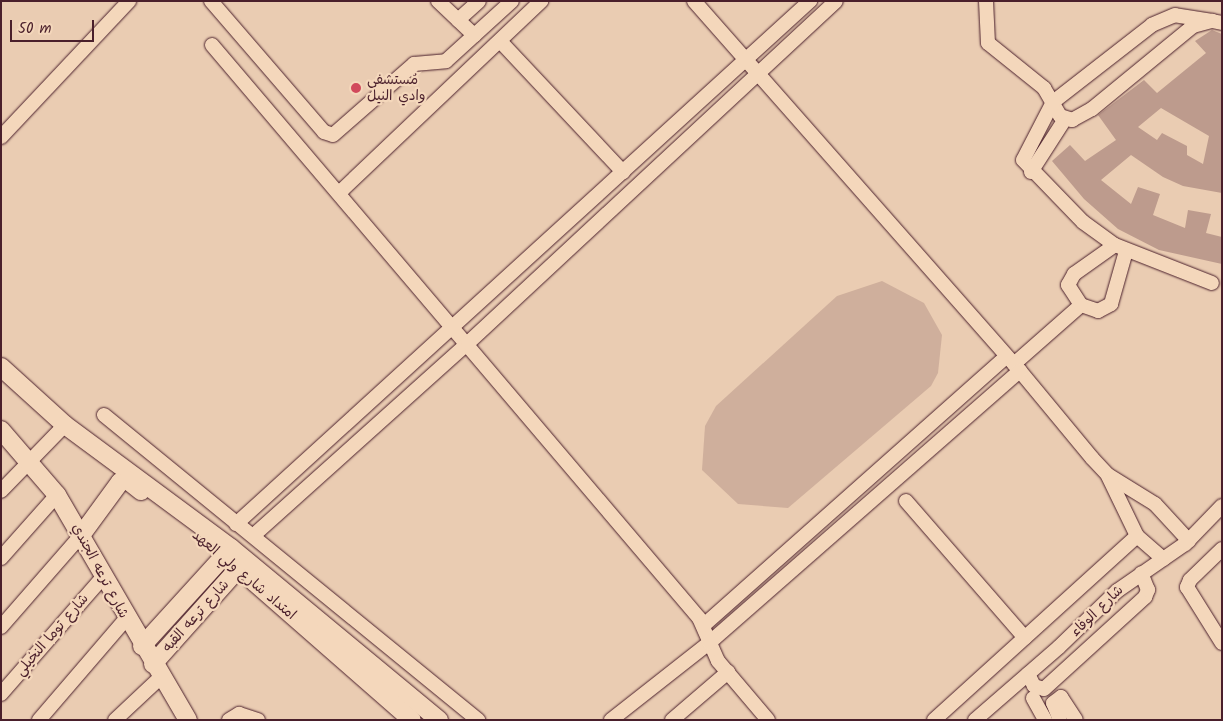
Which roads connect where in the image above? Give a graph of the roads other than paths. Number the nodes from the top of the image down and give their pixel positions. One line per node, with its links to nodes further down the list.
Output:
1 (129, 1): 20 (street)
2 (211, 1): 13 (street)
3 (479, 1): 11 (street)
4 (512, 1): 13 (street)
5 (541, 1): 14 (street)
6 (694, 1): 16 (street)
7 (810, 1): 16 (street)
8 (836, 1): 17 (street)
9 (986, 1): 18 (street)
10 (442, 2): 11 (street)
11 (458, 20): 13 (street)
12 (1217, 22): 18 (street); 19 (street)
13 (474, 35)
14 (500, 41): 21 (street); 23 (street)
15 (212, 45): 23 (street)
16 (747, 60): 17 (street); 21 (street)
17 (759, 74): 28 (street); 29 (street)
18 (1053, 102): 19 (street); 22 (street)
19 (1065, 119): 22 (street)
20 (1, 137)
21 (623, 172): 27 (street)
22 (1032, 172): 24 (street)
23 (339, 193): 27 (street)
24 (1120, 248): 25 (street); 26 (street); 26 (street)
25 (1212, 283)
26 (1081, 305): 29 (street)
27 (455, 328): 28 (street); 45 (street)
28 (468, 343): 47 (street); 58 (street)
29 (1013, 364): 33 (street); 35 (street); 39 (street)
30 (1, 367): 32 (main road)
31 (104, 415): 45 (street)
32 (65, 425): 36 (street); 38 (main road)
33 (926, 428): 35 (street); 37 (street)
34 (1, 430): 36 (main road, شارع ترعه الجندي)
35 (937, 443): 41 (street)
36 (30, 460): 40 (street); 42 (main road, شارع ترعه الجندي)
37 (874, 474): 41 (street); 58 (street)
38 (126, 475): 46 (main road); 51 (main road)
39 (1108, 475): 48 (street); 49 (street)
40 (4, 484)
41 (886, 487): 61 (street)
42 (57, 495): 46 (main road, شارع ترعه الجندي); 52 (street)
43 (906, 501): 60 (street)
44 (1222, 506): 49 (street, شارع الوفاء)
45 (236, 524): 47 (street)
46 (82, 534): 56 (main road, شارع ترعه الجندي); 59 (street)
47 (254, 535): 77 (street)
48 (1137, 536): 53 (street); 60 (street)
49 (1189, 541): 53 (street, شارع الوفاء)
50 (1222, 550): 62 (street)
51 (227, 552): 54 (main road, امتداد شارع ولي العهد); 63 (main road, شارع ترعه القبه); 76 (main road, امتداد شارع ولي العهد)
52 (1, 558)
53 (1163, 559): 55 (street, شارع الوفاء)
54 (238, 568): 64 (main road, شارع ترعه القبه); 75 (main road, امتداد شارع ولي العهد)
55 (1141, 573): 66 (street, شارع الوفاء); 66 (street)
56 (104, 576): 57 (main road, شارع ترعه الجندي); 67 (street, شارع توما النخيلي)
57 (126, 619): 63 (main road, شارع ترعه الجندي); 70 (street)
58 (704, 625): 61 (street)
59 (1, 627)
60 (1025, 638): 81 (street)
61 (709, 643): 65 (street); 78 (street)
62 (1222, 643)
63 (142, 646): 64 (main road, شارع ترعه الجندي)
64 (157, 670): 71 (street, شارع ترعه القبه); 72 (main road, شارع ترعه الجندي)
65 (728, 672): 79 (street); 80 (street)
66 (1028, 674): 82 (street, شارع الوفاء)
67 (1, 694)
68 (1033, 698): 69 (street)
69 (1053, 719): 83 (street)
70 (39, 720)
71 (115, 720)
72 (188, 720)
73 (229, 720): 74 (street)
74 (258, 720)
75 (412, 720)
76 (438, 720)
77 (478, 720)
78 (611, 720)
79 (672, 720)
80 (768, 720)
81 (934, 720)
82 (975, 720)
83 (1076, 720)

